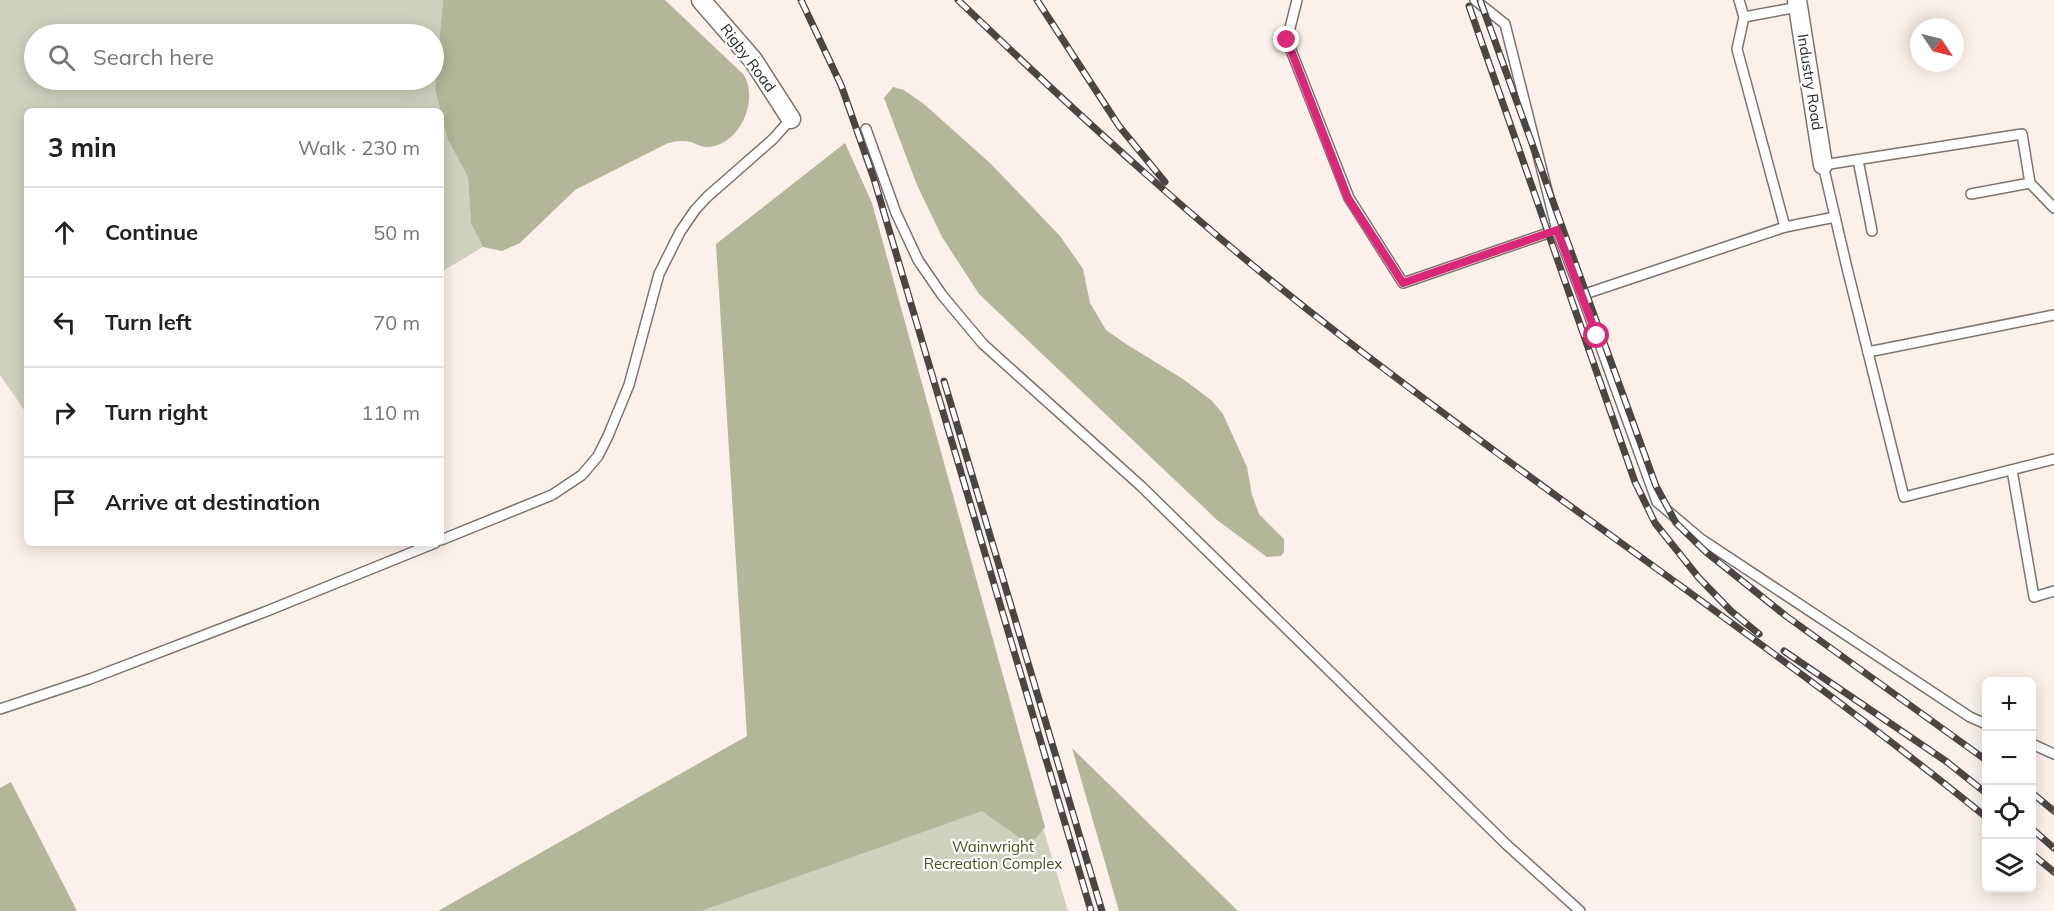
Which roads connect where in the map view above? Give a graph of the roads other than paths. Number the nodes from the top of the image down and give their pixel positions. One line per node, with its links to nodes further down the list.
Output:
1 (701, 0): 7 (street, Rigby Road)
2 (1297, 0): 16 (lane)
3 (1475, 0): 16 (lane)
4 (1739, 0): 6 (lane)
5 (1798, 4): 6 (lane); 10 (street, Industry Road)
6 (1744, 16): 15 (lane)
7 (791, 119): 23 (lane)
8 (866, 129): 30 (lane)
9 (1858, 160): 10 (lane); 11 (lane); 17 (lane)
10 (1823, 165): 14 (lane)
11 (2030, 183): 12 (lane); 13 (lane)
12 (1971, 194)
13 (2054, 208)
14 (1835, 217): 15 (lane); 20 (lane)
15 (1785, 227): 18 (lane)
16 (1557, 230): 18 (lane)
17 (1872, 231)
18 (1582, 295): 27 (lane)
19 (2054, 315): 20 (lane)
20 (1868, 352): 22 (lane)
21 (2054, 459): 22 (lane)
22 (2012, 470): 25 (lane)
23 (444, 539)
24 (428, 546): 26 (lane)
25 (2054, 591)
26 (0, 709)
27 (1982, 722)
28 (2036, 746): 29 (lane)
29 (2054, 754)
30 (1580, 911)

